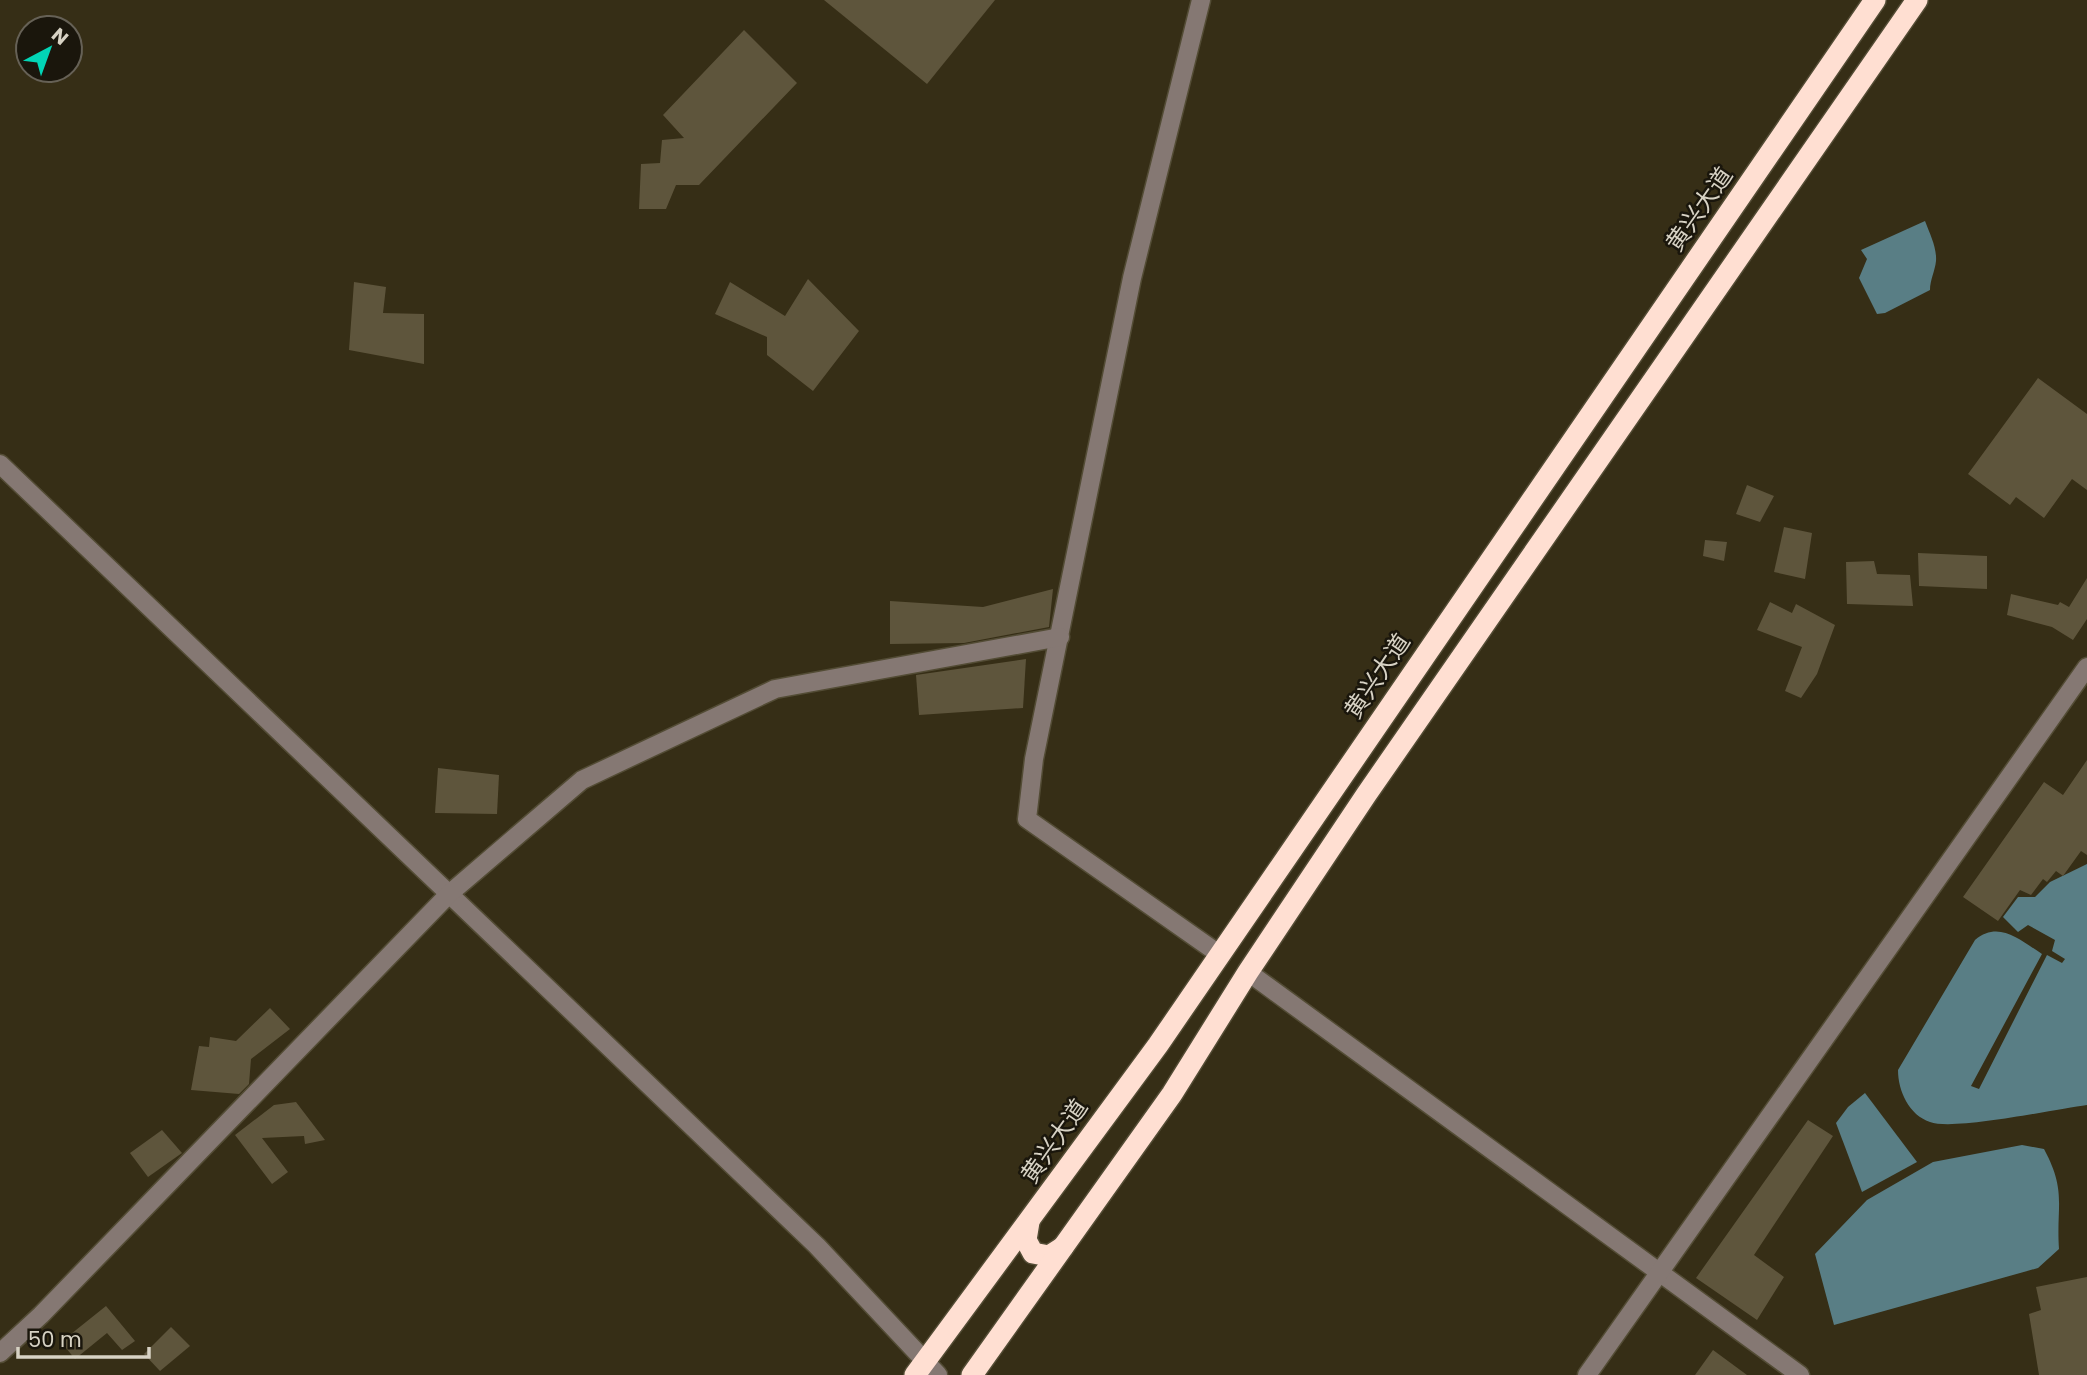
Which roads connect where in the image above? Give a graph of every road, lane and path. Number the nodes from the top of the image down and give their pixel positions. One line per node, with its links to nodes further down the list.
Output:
1 (1201, 0): 5 (street)
2 (1875, 0): 8 (highway, 黄兴大道)
3 (1917, 0): 9 (highway)
4 (0, 464): 7 (street)
5 (1060, 638): 7 (street); 8 (street)
6 (2087, 667): 12 (street)
7 (449, 894): 13 (street); 14 (street)
8 (1219, 954): 10 (highway, 黄兴大道)
9 (1248, 972): 11 (highway); 12 (street)
10 (1029, 1222): 11 (highway); 14 (highway, 黄兴大道)
11 (1065, 1246): 15 (highway)
12 (1660, 1274): 16 (street); 17 (street)
13 (0, 1353)
14 (926, 1370)
15 (972, 1375)
16 (1587, 1375)
17 (1800, 1375)

